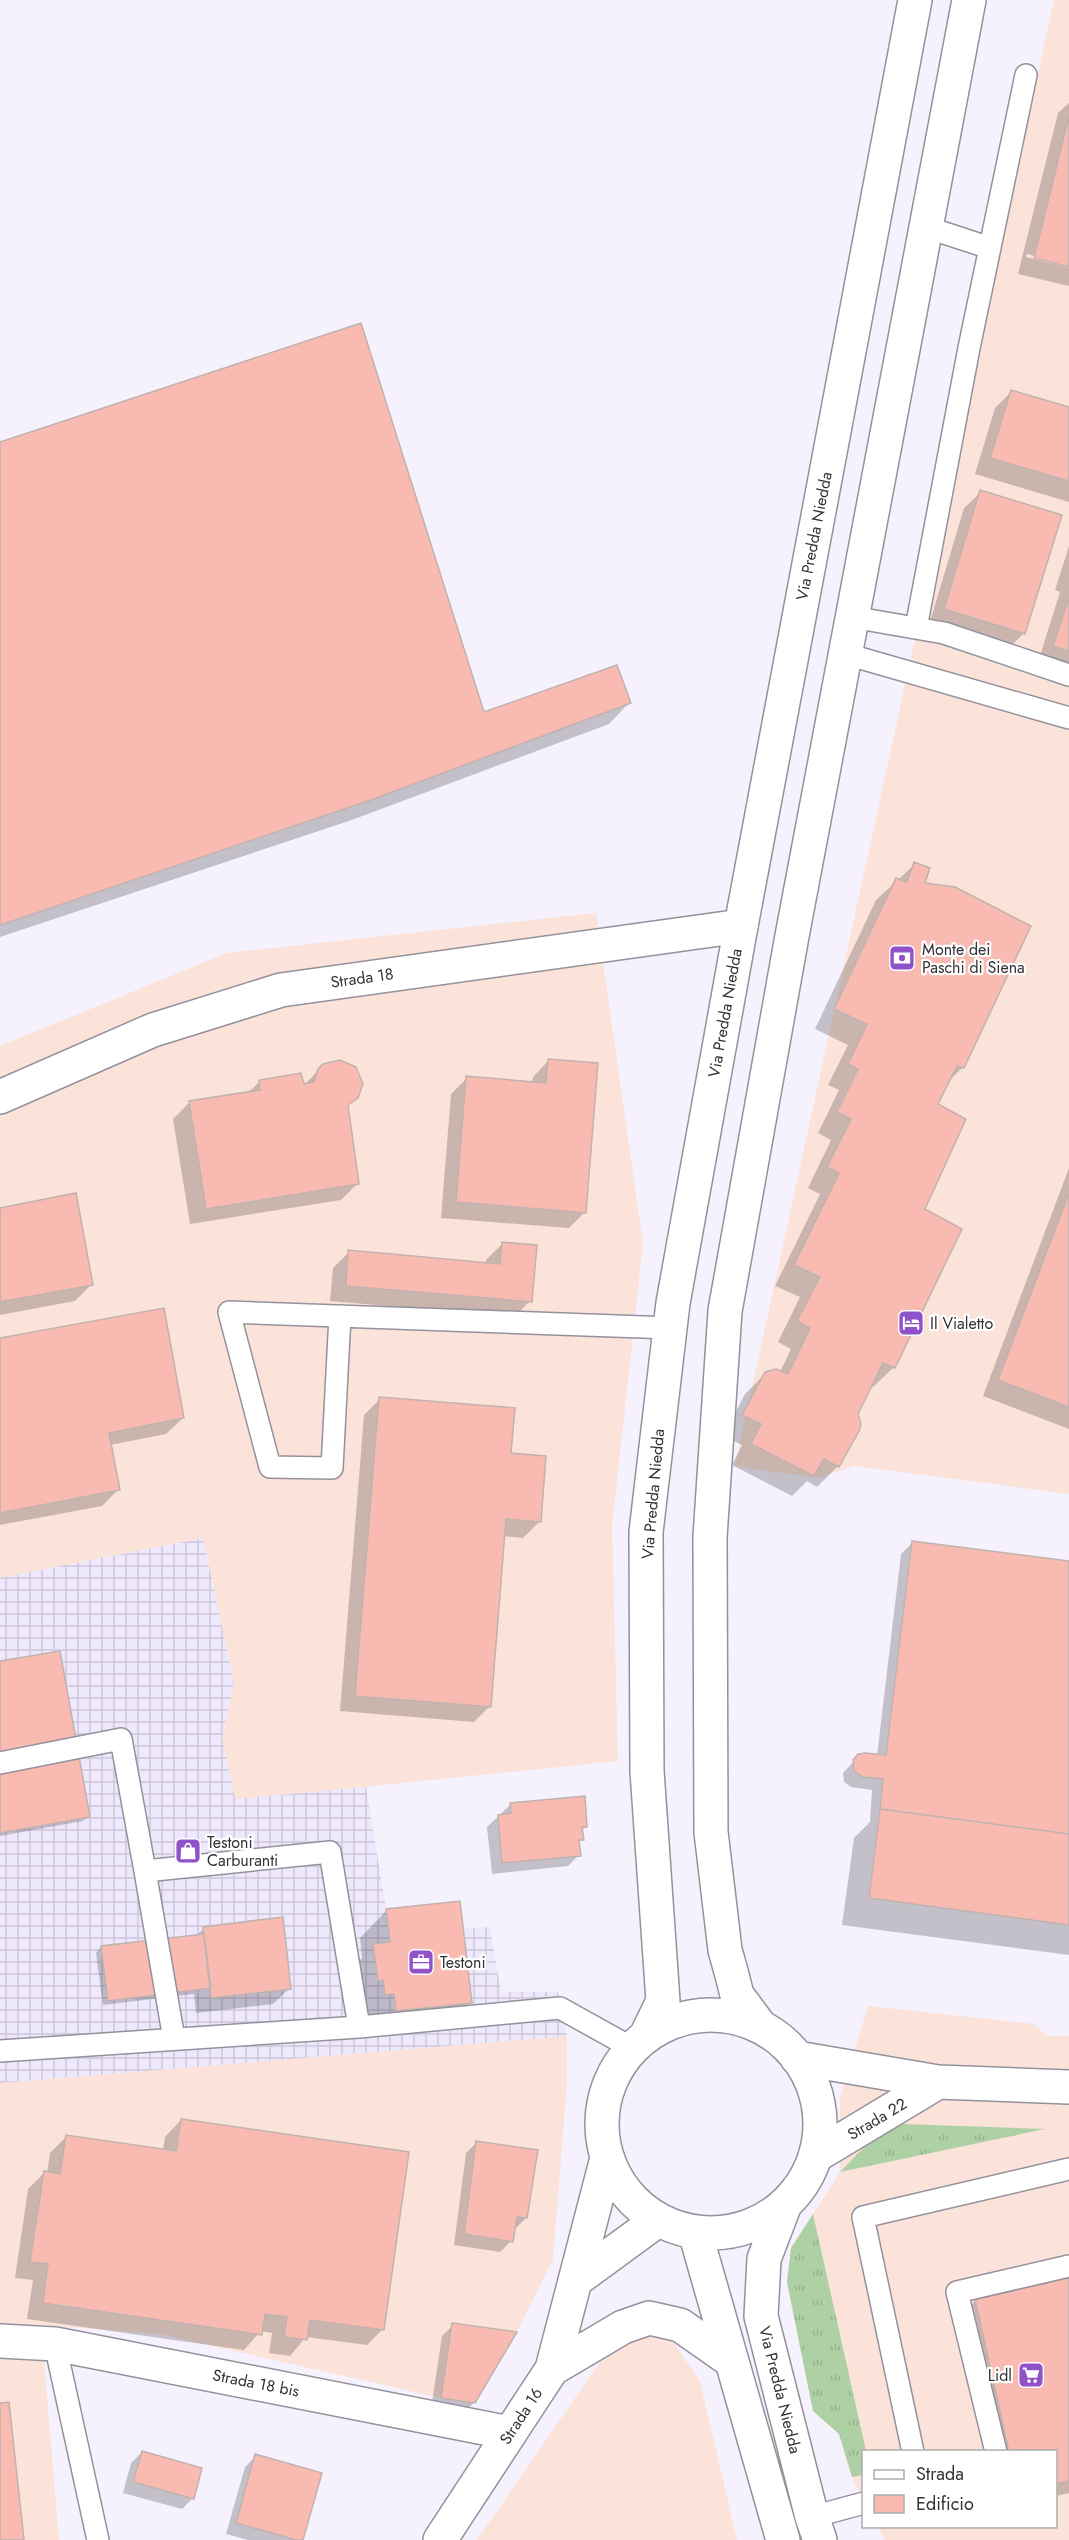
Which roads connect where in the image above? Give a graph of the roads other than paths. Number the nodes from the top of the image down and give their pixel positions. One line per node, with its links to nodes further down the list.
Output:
1 (915, 0): 11 (main road, Via Predda Niedda)
2 (969, 0): 4 (main road)
3 (1026, 75): 5 (lane)
4 (926, 227): 5 (lane); 6 (main road)
5 (990, 248): 7 (lane)
6 (852, 617): 7 (lane); 8 (main road)
7 (916, 628): 9 (lane)
8 (846, 654): 10 (lane); 17 (main road)
9 (1069, 675)
10 (1069, 718)
11 (741, 926): 12 (main road, Strada 18); 14 (main road, Via Predda Niedda)
12 (0, 1097)
13 (340, 1316): 13 (lane); 14 (lane)
14 (670, 1328): 20 (main road, Via Predda Niedda)
15 (0, 1763): 16 (lane)
16 (145, 1871): 18 (lane); 19 (lane)
17 (760, 2026): 20 (main road); 22 (main road)
18 (358, 2027): 19 (lane); 20 (lane)
19 (174, 2039): 21 (lane)
20 (640, 2041): 26 (main road, Via Predda Niedda)
21 (0, 2051)
22 (797, 2058): 23 (main road, Strada 22); 25 (main road)
23 (938, 2082): 24 (main road, Strada 22); 25 (main road, Strada 22)
24 (1069, 2087)
25 (815, 2156): 28 (main road)
26 (607, 2158): 29 (main road); 32 (main road, Strada 16)
27 (1069, 2169): 38 (lane)
28 (785, 2204): 30 (main road); 41 (main road, Via Predda Niedda)
29 (658, 2220): 30 (main road); 32 (main road)
30 (695, 2232): 35 (main road)
31 (1069, 2266): 39 (lane)
32 (576, 2280): 36 (main road, Strada 16)
33 (0, 2341): 34 (main road, Strada 18 bis)
34 (56, 2343): 37 (main road, Strada 18 bis); 42 (lane)
35 (730, 2360): 36 (main road); 44 (main road)
36 (552, 2369): 37 (main road, Strada 16)
37 (510, 2433): 43 (main road, Strada 16)
38 (913, 2450)
39 (996, 2450)
40 (862, 2505): 41 (lane)
41 (816, 2528)
42 (98, 2540)
43 (440, 2540)
44 (783, 2540)

